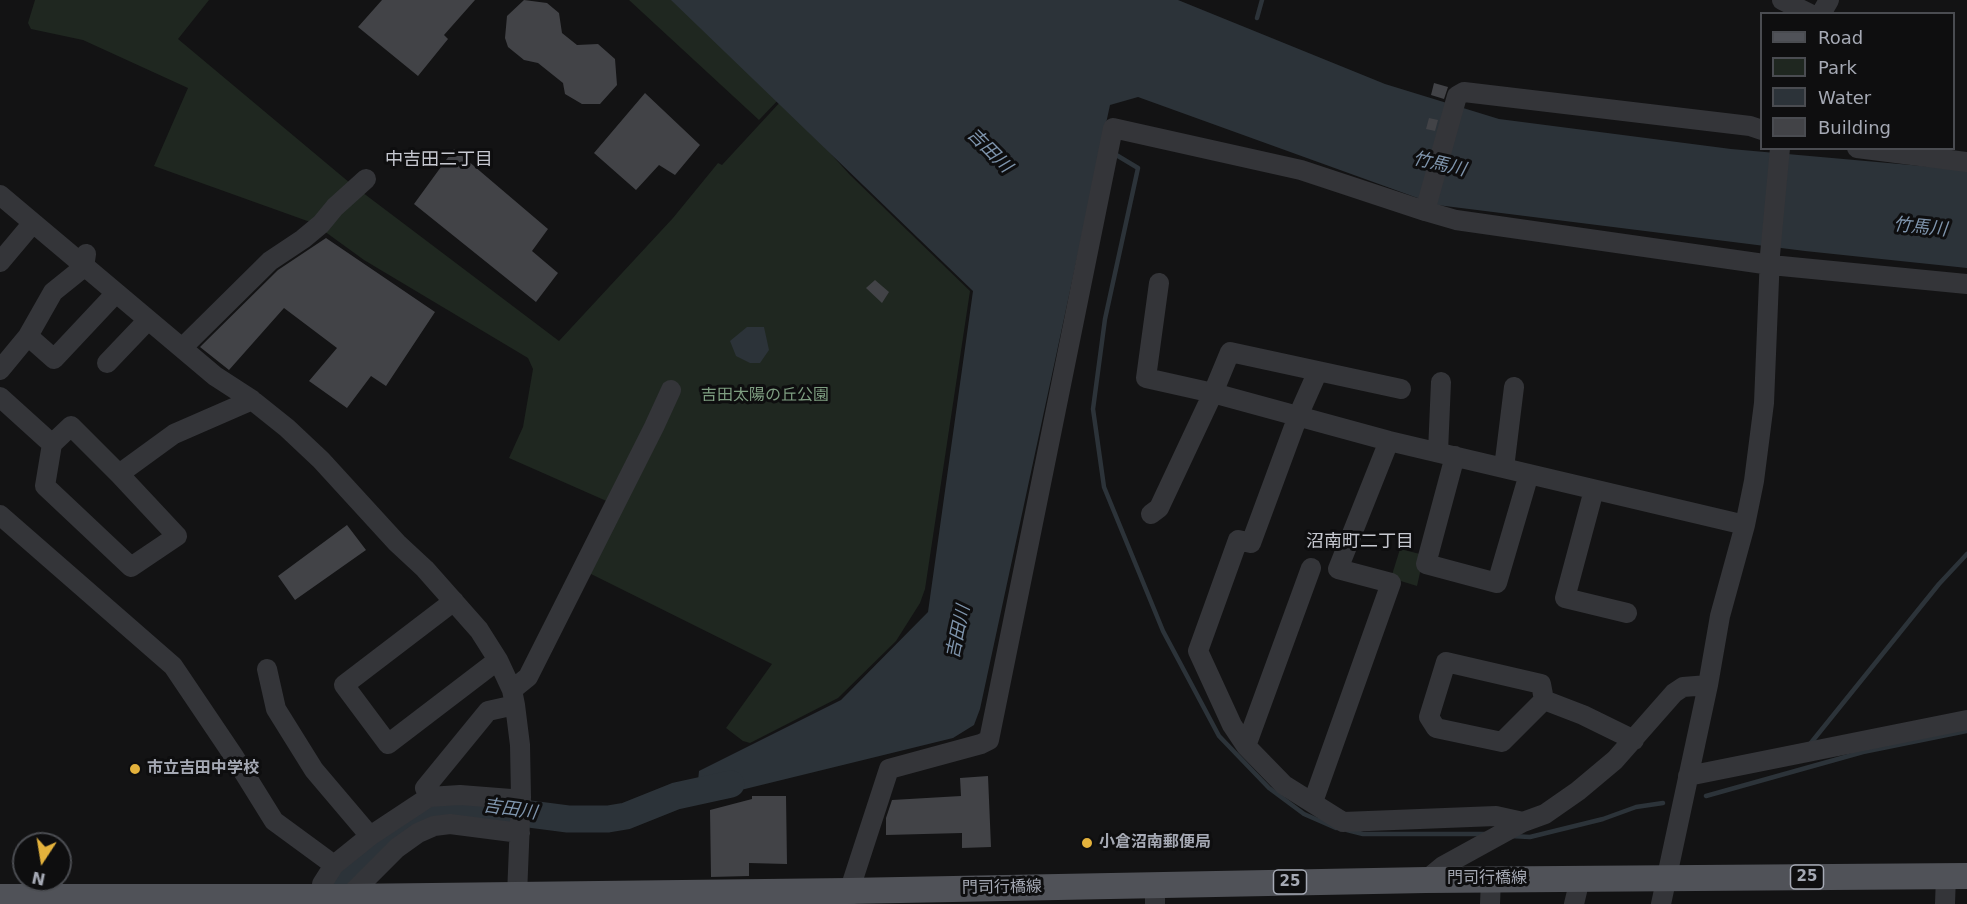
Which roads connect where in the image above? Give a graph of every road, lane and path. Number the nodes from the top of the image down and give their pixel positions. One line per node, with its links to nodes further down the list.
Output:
1 (1782, 0): 2 (street)
2 (1806, 12)
3 (1760, 130): 9 (street)
4 (1780, 150): 12 (street)
5 (1873, 150): 6 (street)
6 (1967, 162)
7 (366, 179): 19 (street)
8 (0, 195): 10 (street)
9 (1426, 208): 12 (street); 69 (street)
10 (32, 224): 11 (street); 13 (street)
11 (85, 260): 16 (street); 18 (street)
12 (1771, 260): 15 (street); 40 (street)
13 (0, 262)
14 (1159, 284): 27 (street)
15 (1967, 284)
16 (116, 293): 17 (street); 18 (street)
17 (148, 320): 19 (street); 20 (street)
18 (28, 336): 21 (street)
19 (182, 348): 29 (street)
20 (107, 363)
21 (1, 367)
22 (1318, 371): 25 (street); 27 (street); 30 (street)
23 (1441, 382): 33 (street)
24 (1514, 387): 34 (street)
25 (1401, 389)
26 (671, 390): 47 (street)
27 (1212, 393): 30 (street); 38 (street)
28 (0, 397): 32 (street)
29 (252, 400): 35 (street); 42 (street)
30 (1298, 416): 31 (street); 51 (street)
31 (1389, 441): 33 (street); 55 (street)
32 (52, 444): 35 (street); 35 (street)
33 (1446, 454): 34 (street); 36 (street)
34 (1504, 468): 36 (street)
35 (119, 474)
36 (1530, 474): 37 (street)
37 (1594, 489): 40 (street); 43 (street)
38 (1151, 514)
39 (0, 515): 59 (street)
40 (1744, 525): 46 (street)
41 (1311, 568): 51 (street)
42 (454, 601): 44 (street); 44 (street)
43 (1627, 613)
44 (498, 660): 47 (street)
45 (267, 669): 58 (street)
46 (1708, 685): 50 (street); 52 (street)
47 (514, 698): 53 (street); 54 (street)
48 (1544, 700): 48 (street); 50 (street)
49 (1967, 720): 52 (street)
50 (1634, 740): 56 (street)
51 (1246, 746): 55 (street)
52 (1685, 792): 62 (street)
53 (429, 797): 54 (street); 58 (street)
54 (520, 802): 57 (street)
55 (1312, 802): 56 (street)
56 (1520, 824): 63 (street)
57 (520, 830): 65 (street); 68 (street)
58 (370, 836): 59 (street)
59 (334, 865): 68 (street)
60 (1957, 876): 62 (main road, 門司行橋線 / 25); 74 (street)
61 (1580, 879): 62 (main road, 門司行橋線 / 25); 64 (main road, 門司行橋線 / 25); 72 (street)
62 (1667, 879): 73 (street)
63 (1426, 880): 64 (main road, 門司行橋線 / 25); 66 (main road, 門司行橋線 / 25)
64 (1491, 892)
65 (517, 895): 69 (main road, 門司行橋線 / 25); 70 (main road, 門司行橋線 / 25)
66 (1155, 895): 69 (main road, 門司行橋線 / 25)
67 (0, 897): 71 (main road, 門司行橋線 / 25)
68 (336, 897): 70 (main road, 門司行橋線 / 25); 71 (main road, 門司行橋線 / 25)
69 (846, 898)
70 (467, 899)
71 (286, 900)
72 (1574, 904)
73 (1661, 904)
74 (1945, 904)

